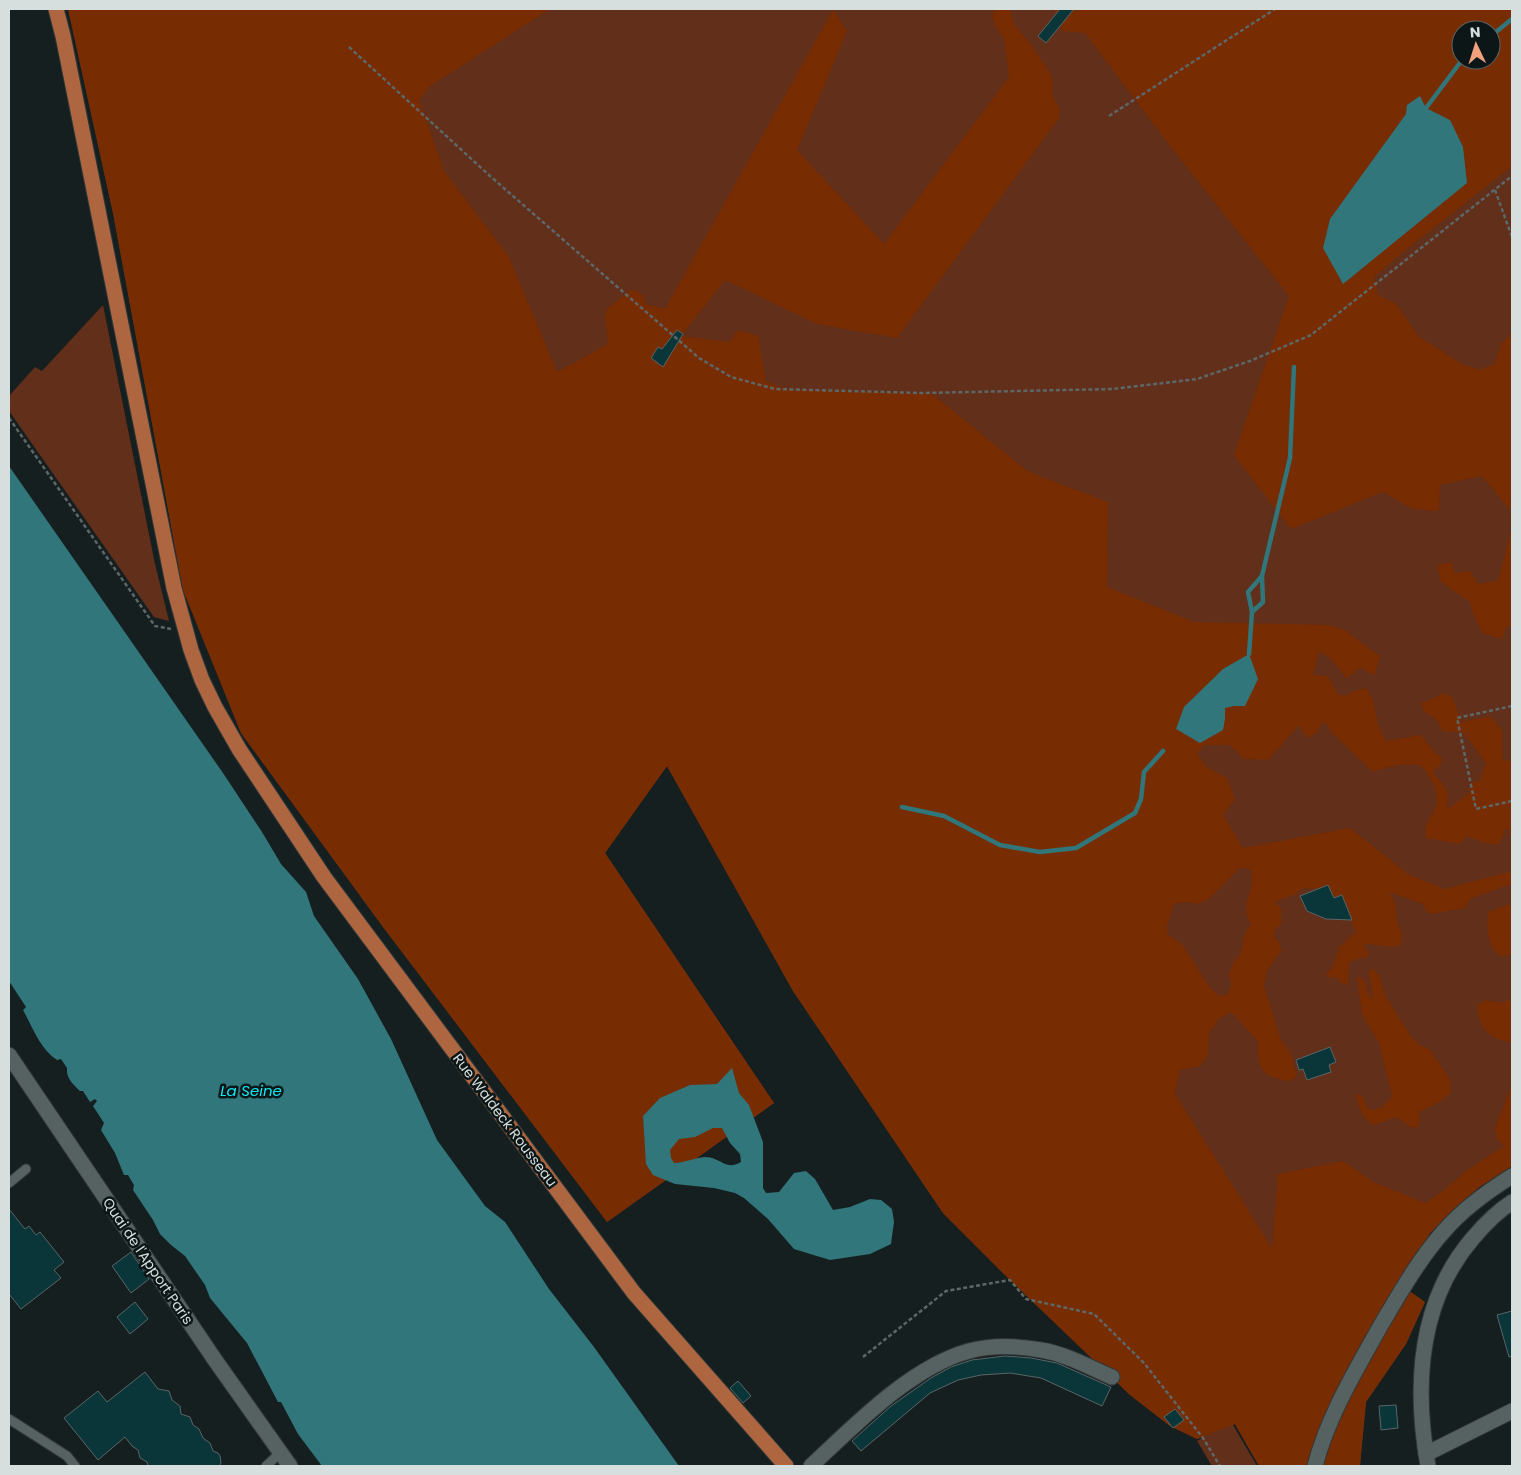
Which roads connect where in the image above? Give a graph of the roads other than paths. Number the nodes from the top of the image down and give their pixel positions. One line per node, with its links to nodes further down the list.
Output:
1 (56, 9): 15 (main road, Rue Waldeck Rousseau)
2 (9, 1055): 10 (street, Quai de l'Apport Paris)
3 (26, 1169): 5 (lane)
4 (1512, 1176): 17 (street)
5 (9, 1183)
6 (1512, 1202): 11 (street)
7 (1112, 1377): 16 (street)
8 (1512, 1411): 11 (street)
9 (9, 1419): 12 (lane)
10 (280, 1453): 13 (lane); 14 (street, Quai de l'Apport Paris)
11 (1427, 1460)
12 (75, 1466)
13 (266, 1466)
14 (290, 1466)
15 (786, 1466)
16 (811, 1466)
17 (1315, 1466)

